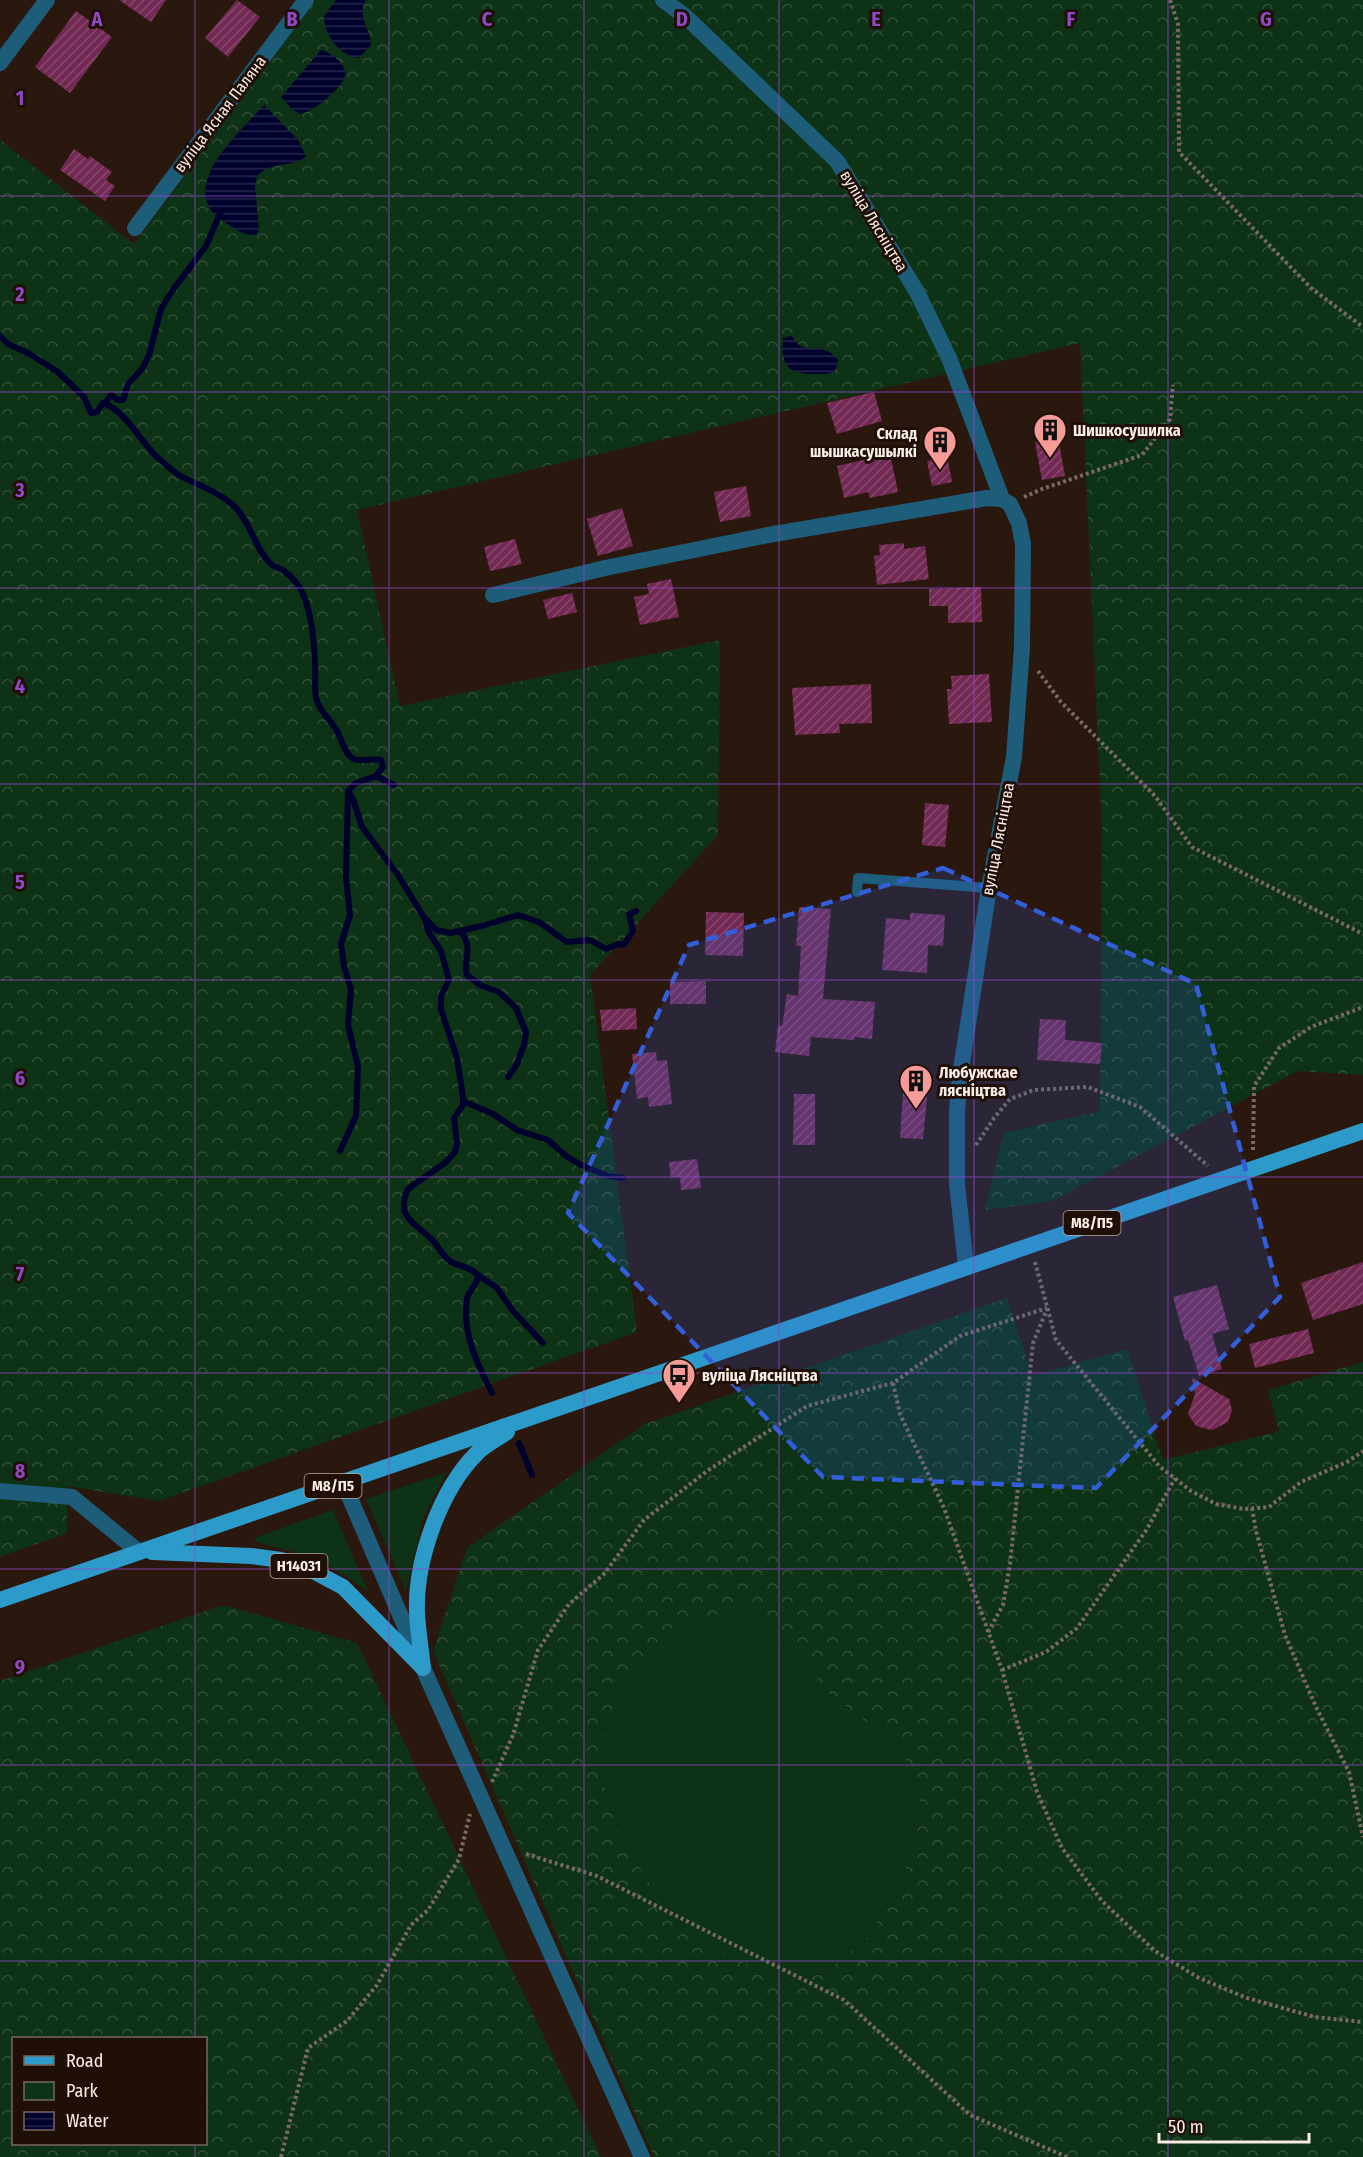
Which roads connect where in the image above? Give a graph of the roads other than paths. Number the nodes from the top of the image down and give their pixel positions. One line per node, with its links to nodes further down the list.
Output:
1 (47, 0): 4 (street)
2 (306, 0): 5 (street, вуліца Ясная Паляна)
3 (663, 0): 6 (street, вуліца Лясніцтва)
4 (0, 63)
5 (135, 228)
6 (1006, 502): 7 (street); 8 (street, вуліца Лясніцтва)
7 (493, 595)
8 (989, 888): 9 (lane); 11 (street, вуліца Лясніцтва)
9 (857, 892)
10 (1363, 1131): 11 (main road, М8/П5)
11 (966, 1266): 12 (main road, М8/П5)
12 (527, 1419): 13 (main road, М8/П5); 17 (main road, Н14031)
13 (343, 1482): 15 (main road, М8/П5); 17 (street, Н14031)
14 (0, 1491): 15 (street)
15 (139, 1552): 16 (main road, М8/П5); 17 (main road, Н14031)
16 (0, 1600)
17 (423, 1668): 18 (street, Н14031)
18 (642, 2157)

